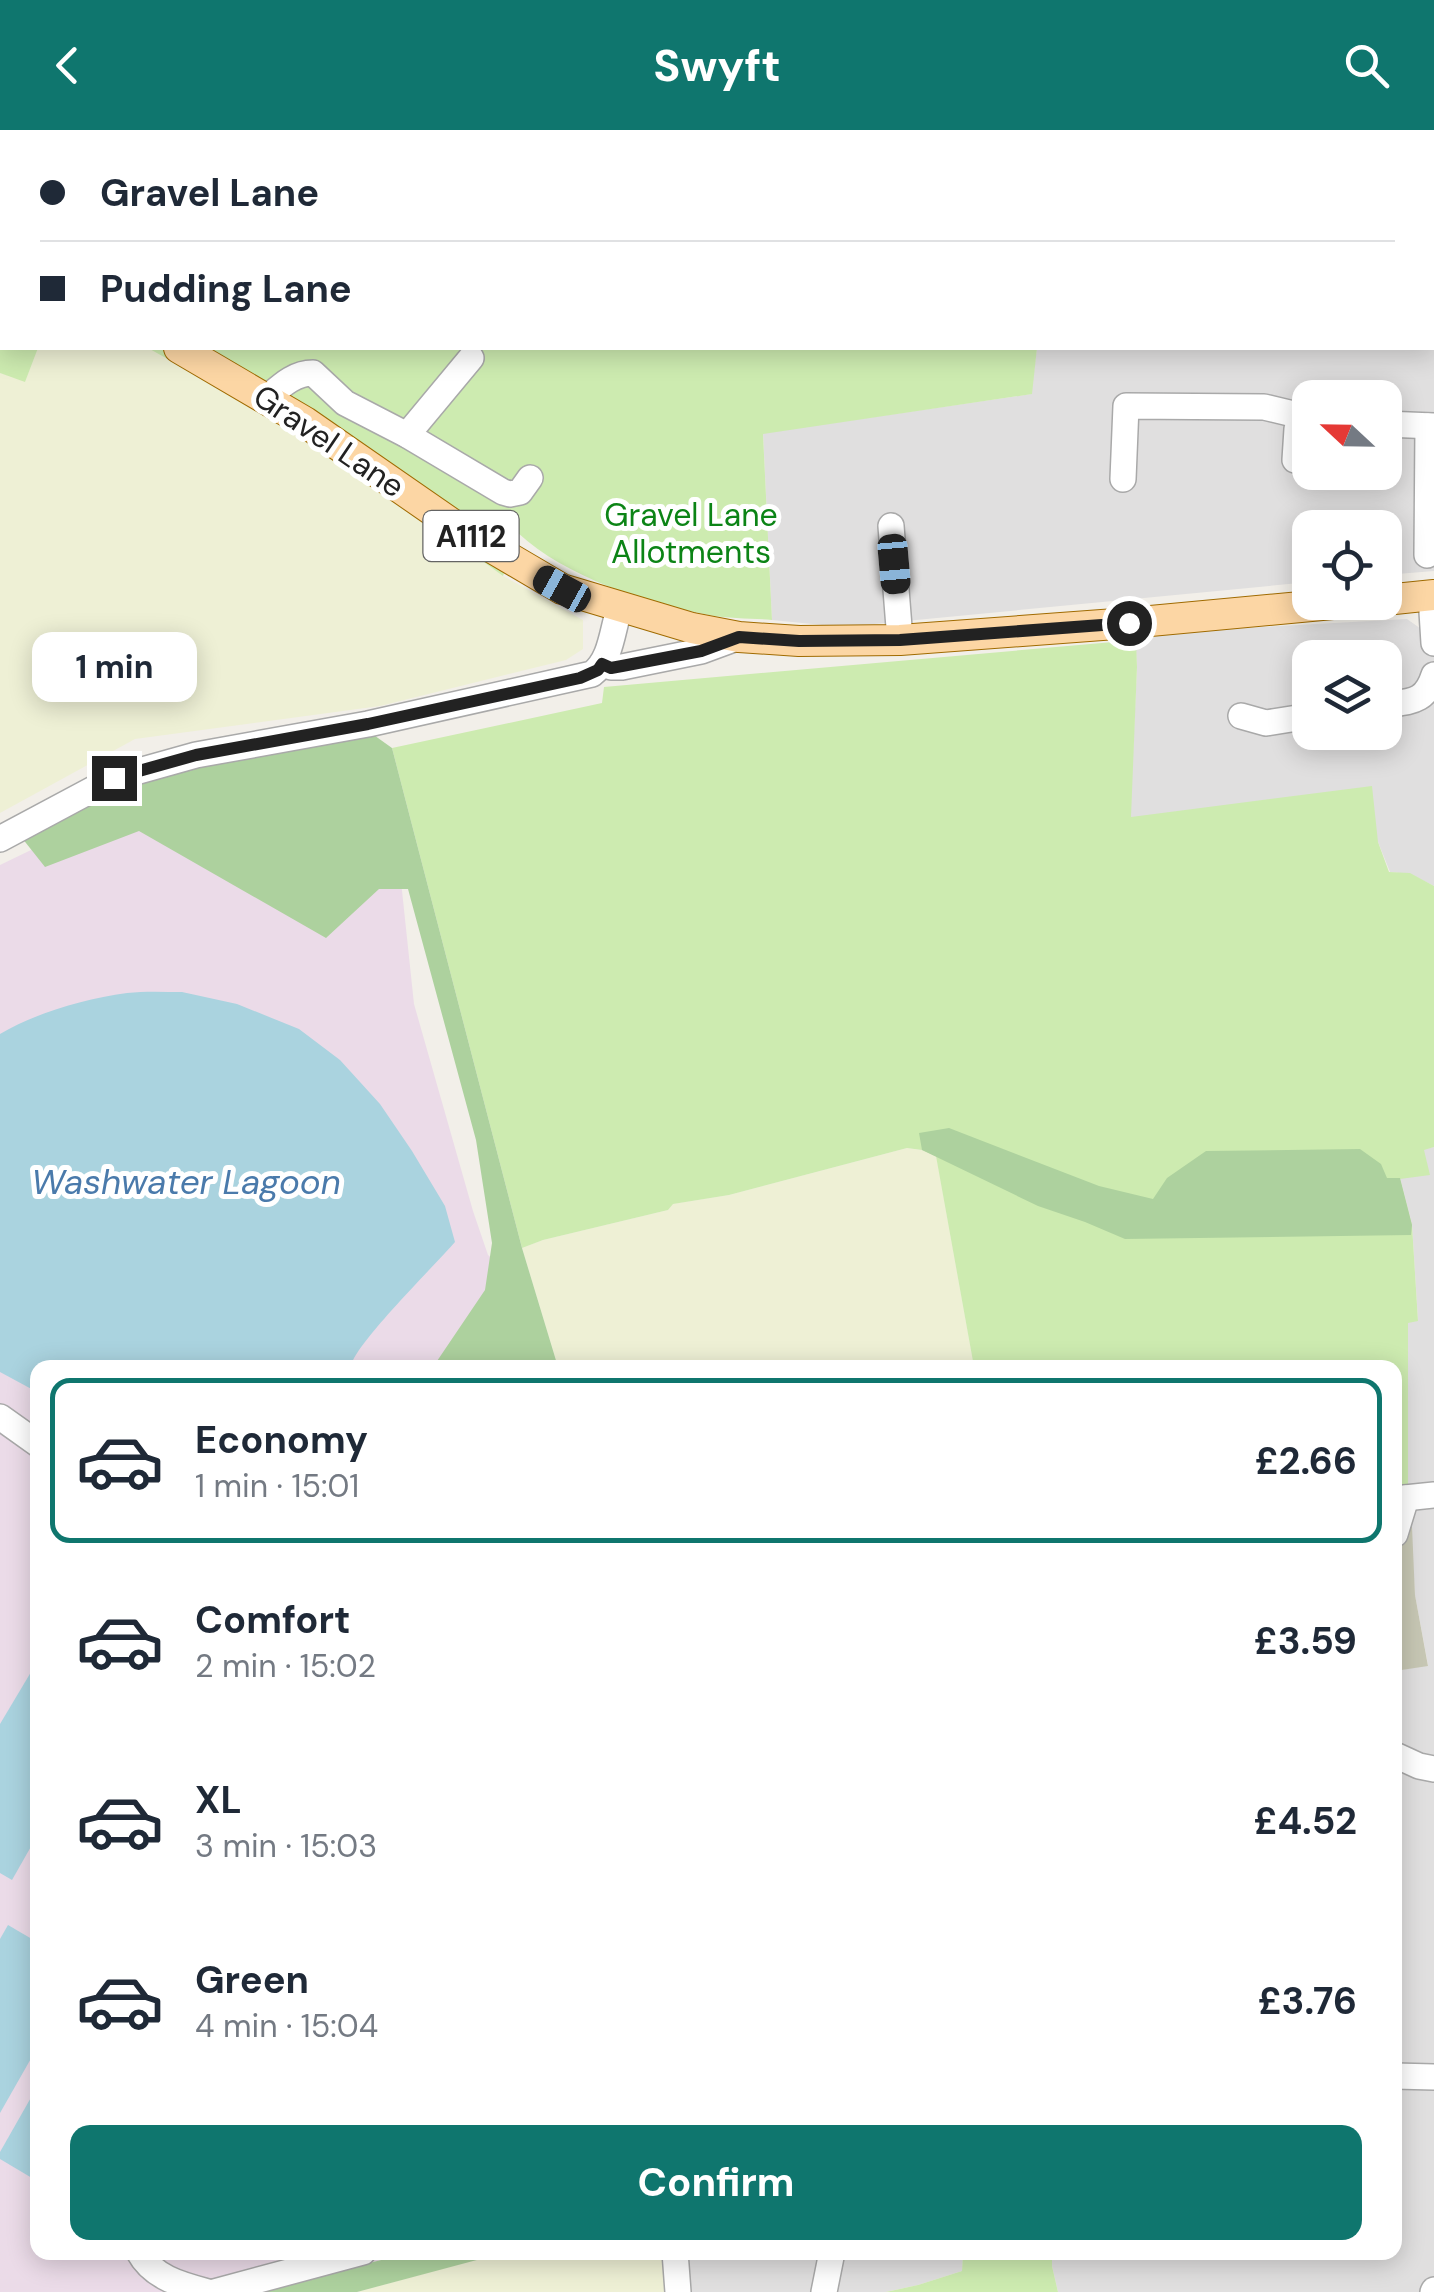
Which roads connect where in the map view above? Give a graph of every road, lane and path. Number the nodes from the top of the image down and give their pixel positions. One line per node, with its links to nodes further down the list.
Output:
1 (183, 350): 3 (main road, Gravel Lane / A1112)
2 (471, 358): 7 (street)
3 (267, 398): 7 (street); 14 (main road, Gravel Lane / A1112)
4 (1292, 414): 9 (street)
5 (1402, 425): 6 (street)
6 (1431, 426): 11 (street)
7 (407, 435): 8 (street)
8 (530, 478)
9 (1123, 479)
10 (890, 526): 17 (street)
11 (1427, 554)
12 (1433, 595): 13 (main road); 18 (street)
13 (1402, 598)
14 (620, 607): 16 (main road, Gravel Lane / A1112); 19 (street)
15 (1292, 608): 17 (main road, Gravel Lane / A1112)
16 (739, 637): 17 (main road, Gravel Lane / A1112); 19 (street)
17 (900, 640)
18 (1434, 643)
19 (602, 664): 24 (street)
20 (1434, 675): 21 (street)
21 (1402, 702)
22 (1242, 716): 23 (street)
23 (1292, 718)
24 (0, 839)
25 (0, 1416): 26 (street)
26 (30, 1438)
27 (1434, 1494): 28 (street)
28 (1402, 1498)
29 (1402, 1759): 30 (street)
30 (1434, 1769)
31 (1402, 2076): 32 (street)
32 (1434, 2077)
33 (143, 2260): 37 (street)
34 (333, 2260): 37 (street)
35 (676, 2260): 38 (street)
36 (830, 2260): 39 (street)
37 (211, 2292)
38 (678, 2292)
39 (824, 2292)

